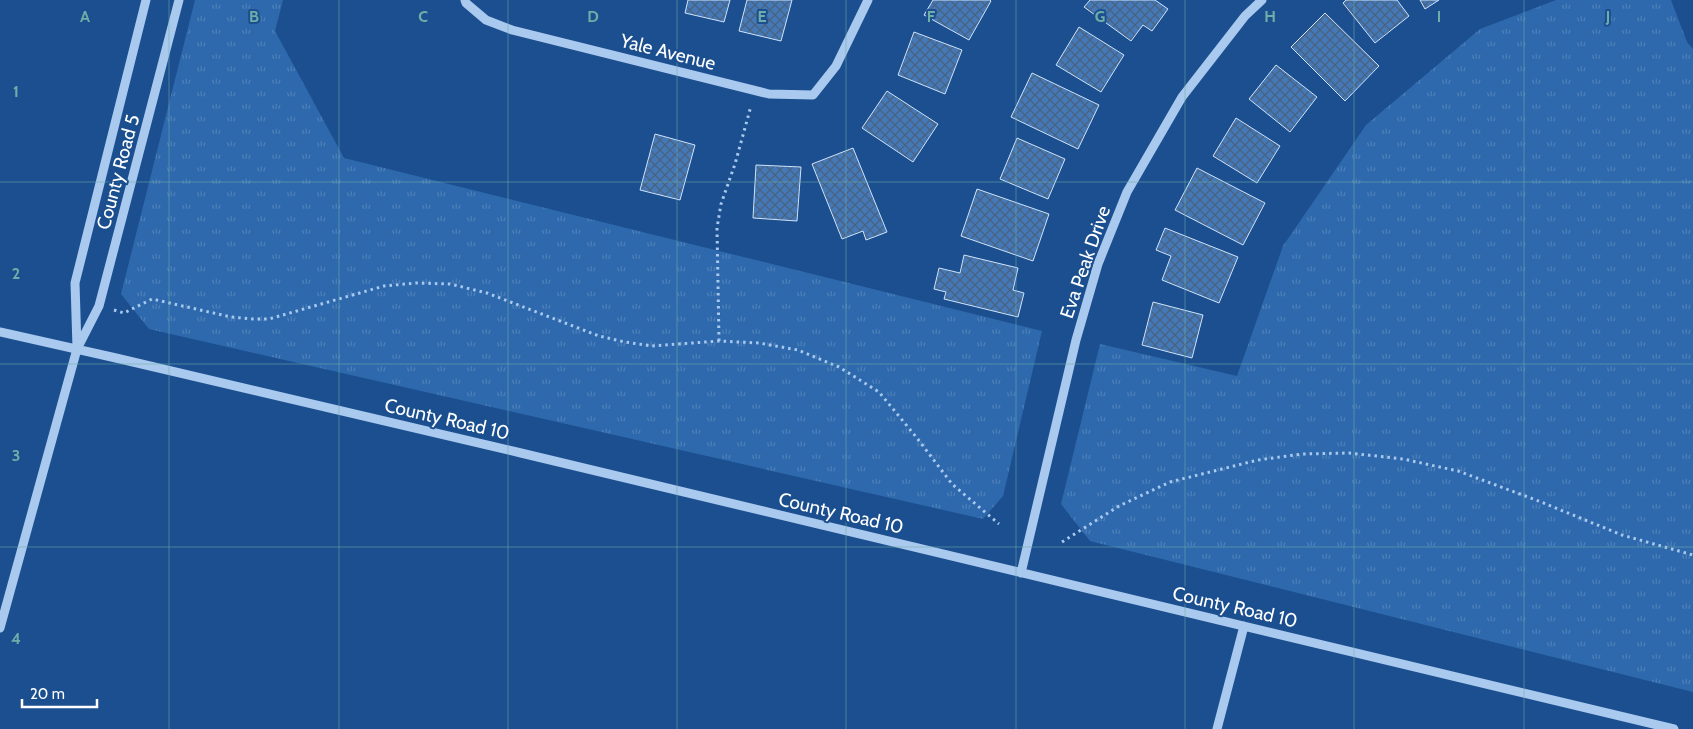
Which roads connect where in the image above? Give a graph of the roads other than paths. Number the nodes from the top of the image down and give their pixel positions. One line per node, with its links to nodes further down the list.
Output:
1 (146, 0): 7 (street, County Road 5)
2 (179, 0): 7 (street, County Road 5)
3 (868, 0): 5 (street, Yale Avenue)
4 (1262, 0): 8 (street, Eva Peak Drive)
5 (465, 1)
6 (0, 332): 7 (street, County Road 10)
7 (77, 349): 8 (street, County Road 10); 9 (street, County Road 5)
8 (1021, 573): 10 (street, County Road 10)
9 (4, 595): 11 (street, County Road 5)
10 (1244, 626): 12 (street); 13 (street, County Road 10)
11 (0, 628)
12 (1217, 729)
13 (1674, 729)

